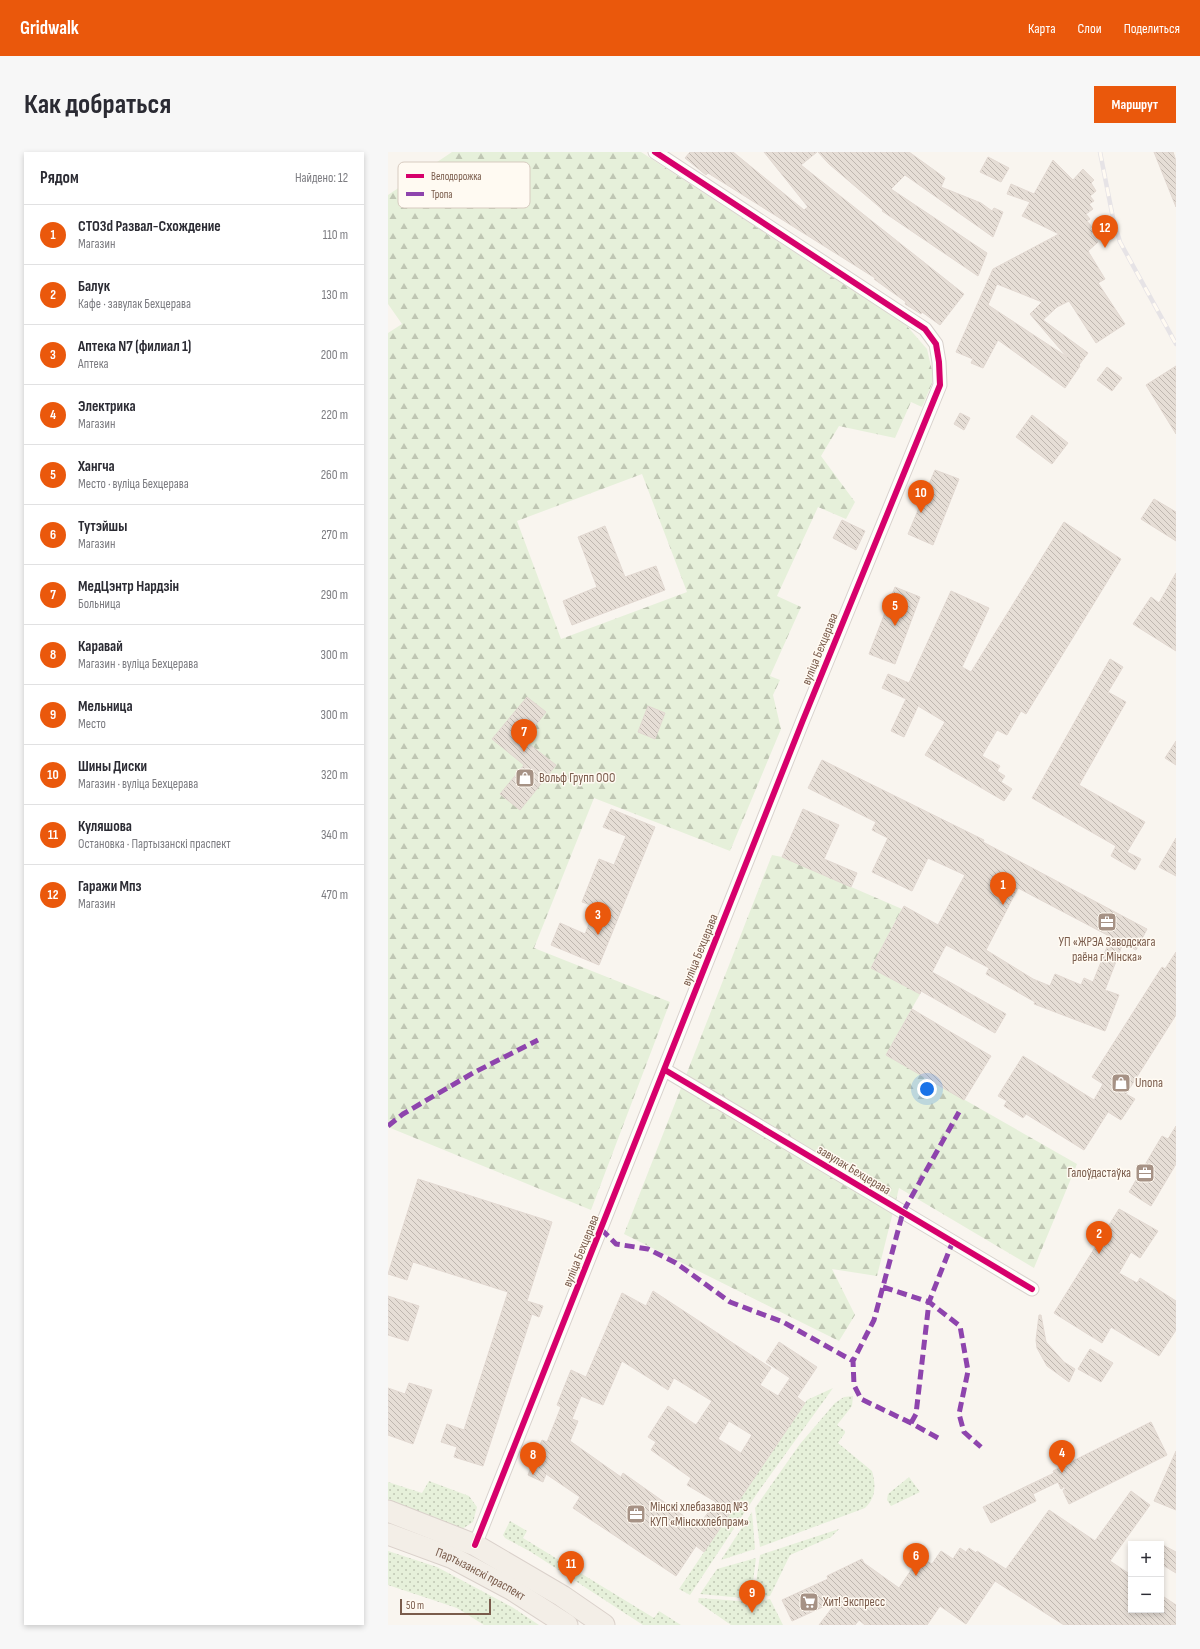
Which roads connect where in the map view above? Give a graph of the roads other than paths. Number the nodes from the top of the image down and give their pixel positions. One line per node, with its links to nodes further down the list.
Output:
1 (655, 152): 2 (street, вуліца Бехцерава)
2 (665, 1070): 3 (street, завулак Бехцерава); 6 (street, вуліца Бехцерава)
3 (1032, 1289)
4 (388, 1511): 6 (main road, Партызанскі праспект)
5 (388, 1534): 7 (main road, Партызанскі праспект)
6 (475, 1545): 7 (main road); 9 (main road, Партызанскі праспект)
7 (453, 1558): 8 (main road, Партызанскі праспект)
8 (567, 1625)
9 (604, 1625)

